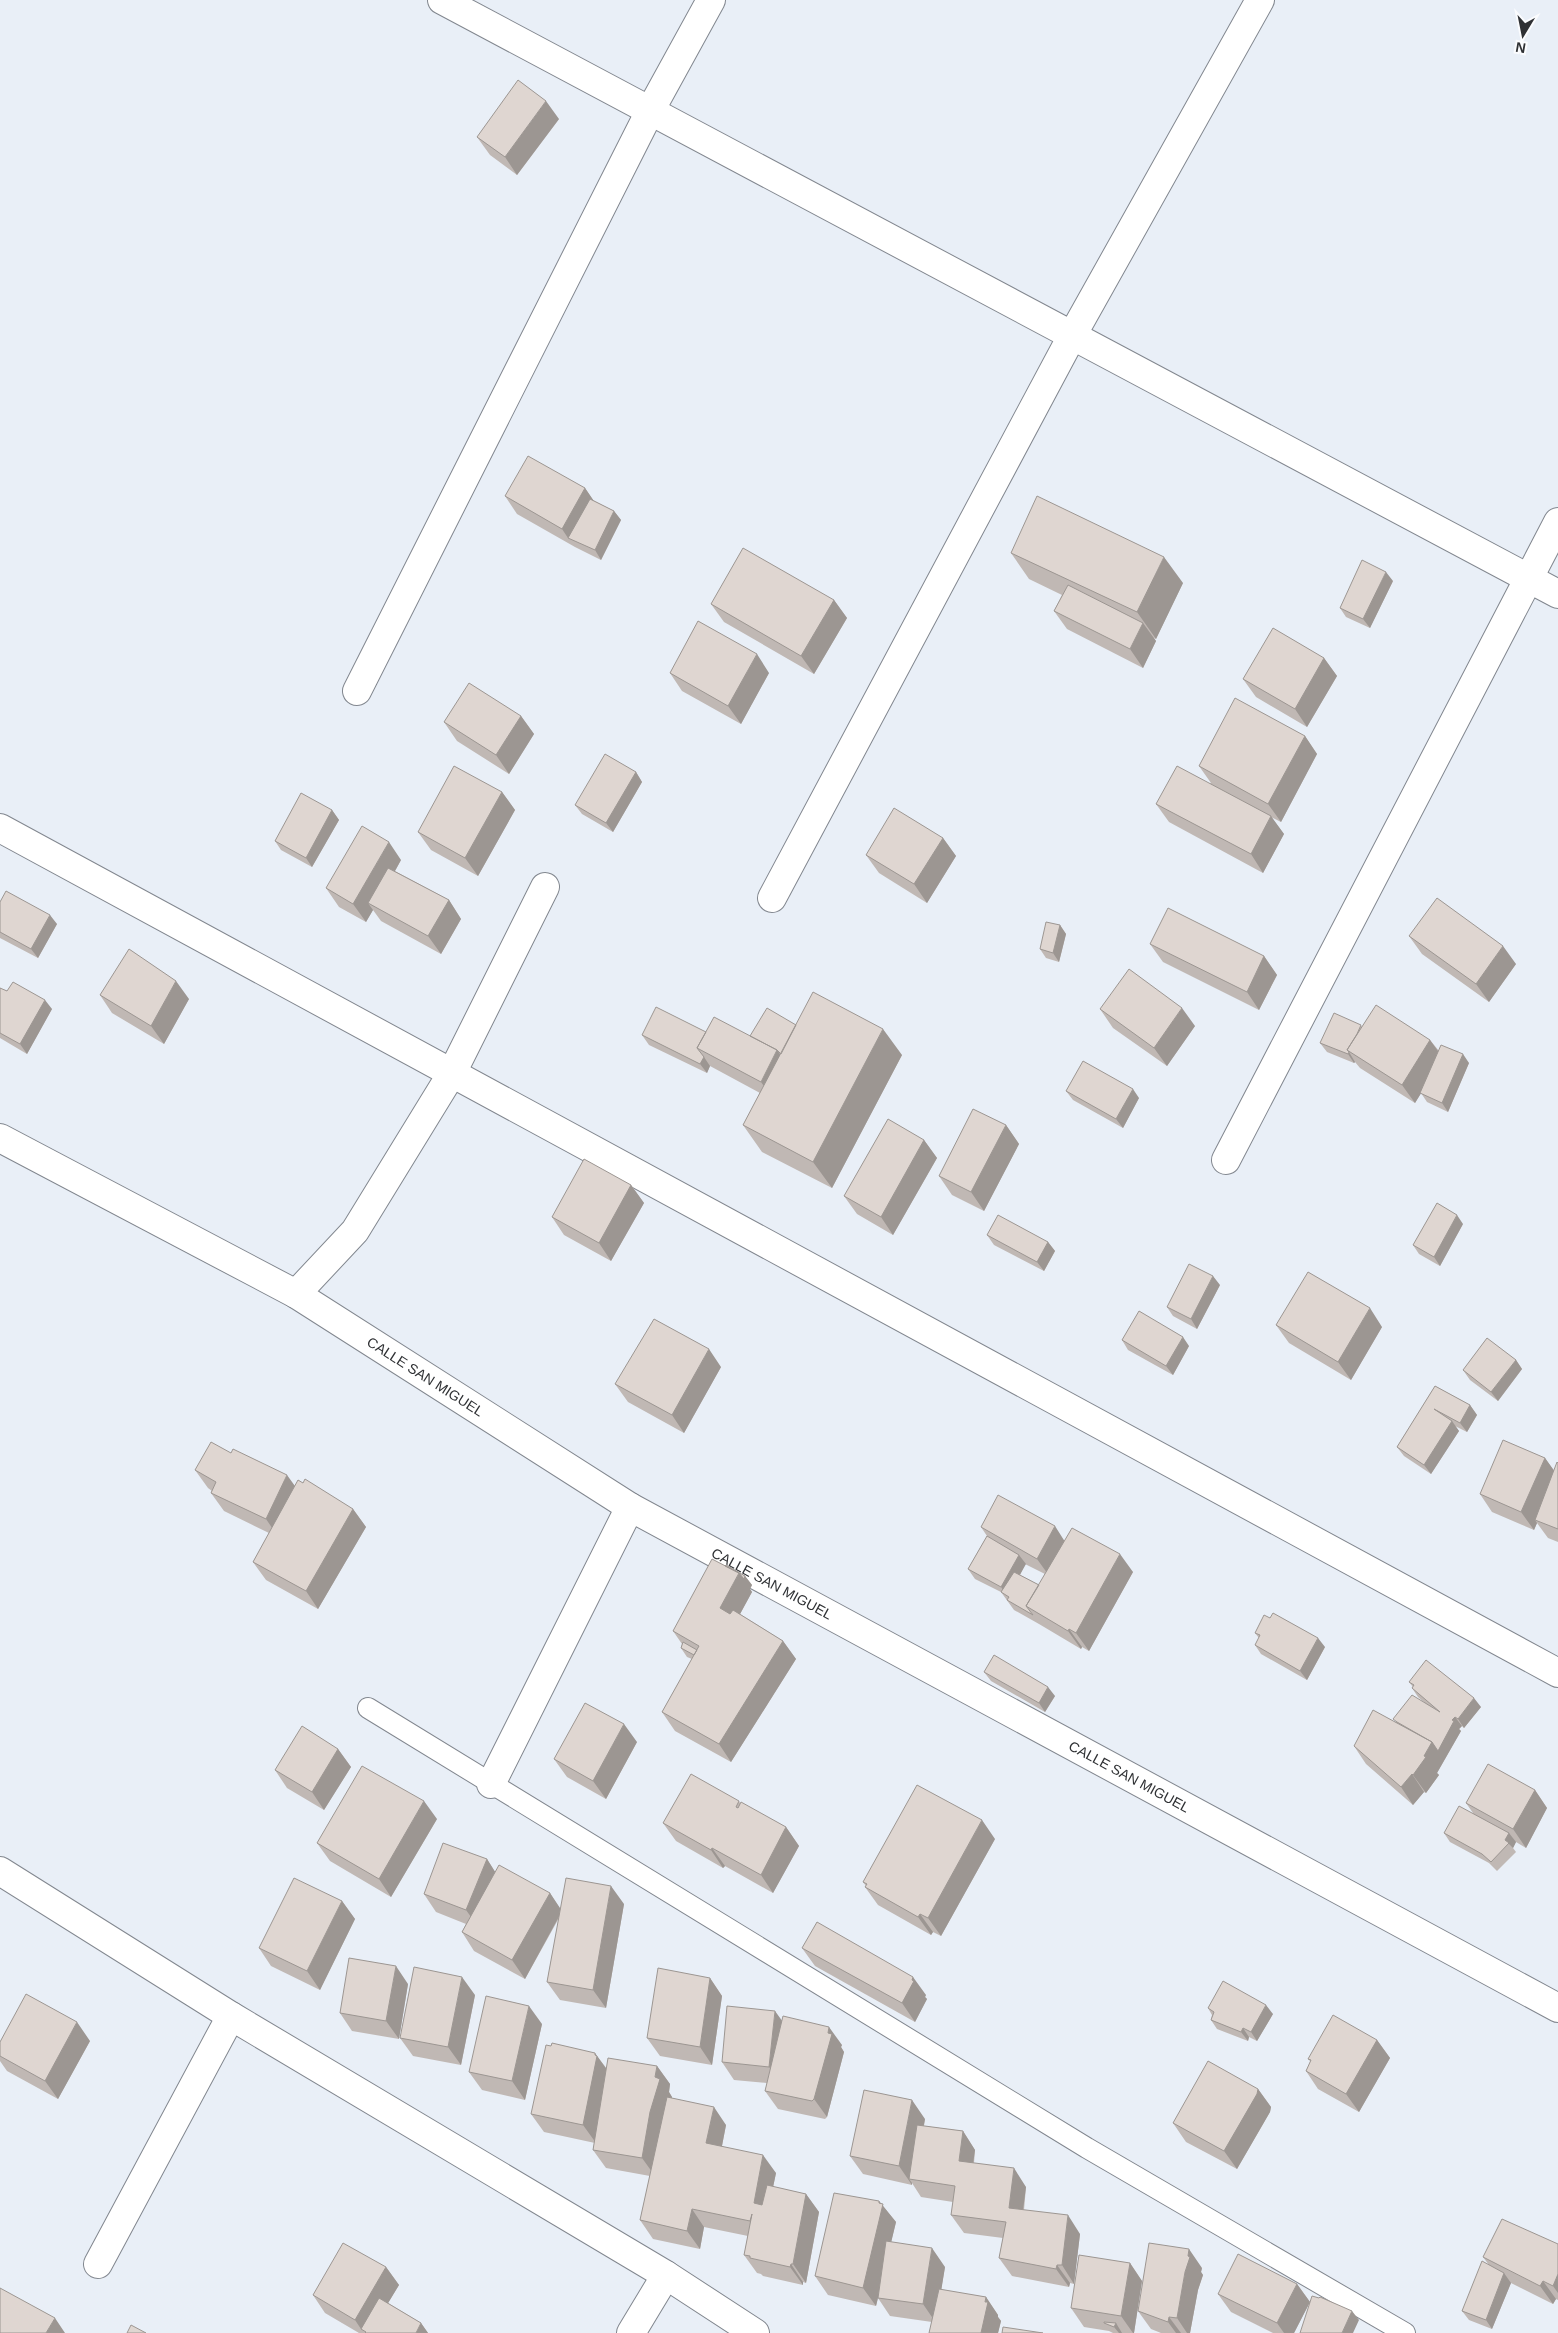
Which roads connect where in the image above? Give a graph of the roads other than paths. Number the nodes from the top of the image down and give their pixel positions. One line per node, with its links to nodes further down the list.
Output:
1 (442, 0): 4 (street)
2 (711, 0): 4 (street)
3 (1260, 0): 5 (street)
4 (650, 111): 5 (street); 9 (street)
5 (1073, 334): 7 (street); 12 (street)
6 (1558, 522): 7 (street)
7 (1528, 578): 8 (street); 15 (street)
8 (1558, 594)
9 (358, 692)
10 (0, 828): 13 (street)
11 (546, 887): 13 (street)
12 (772, 898)
13 (452, 1073): 16 (street); 18 (street)
14 (0, 1138): 16 (street, CALLE SAN MIGUEL)
15 (1226, 1160)
16 (296, 1294): 17 (street, CALLE SAN MIGUEL)
17 (630, 1508): 20 (street); 22 (street, CALLE SAN MIGUEL)
18 (1558, 1673)
19 (368, 1708): 20 (lane)
20 (491, 1784): 28 (lane)
21 (0, 1871): 23 (street)
22 (1558, 2008)
23 (231, 2016): 24 (street); 25 (street)
24 (98, 2264)
25 (666, 2275): 26 (street); 27 (street)
26 (631, 2333)
27 (754, 2333)
28 (1405, 2333)

